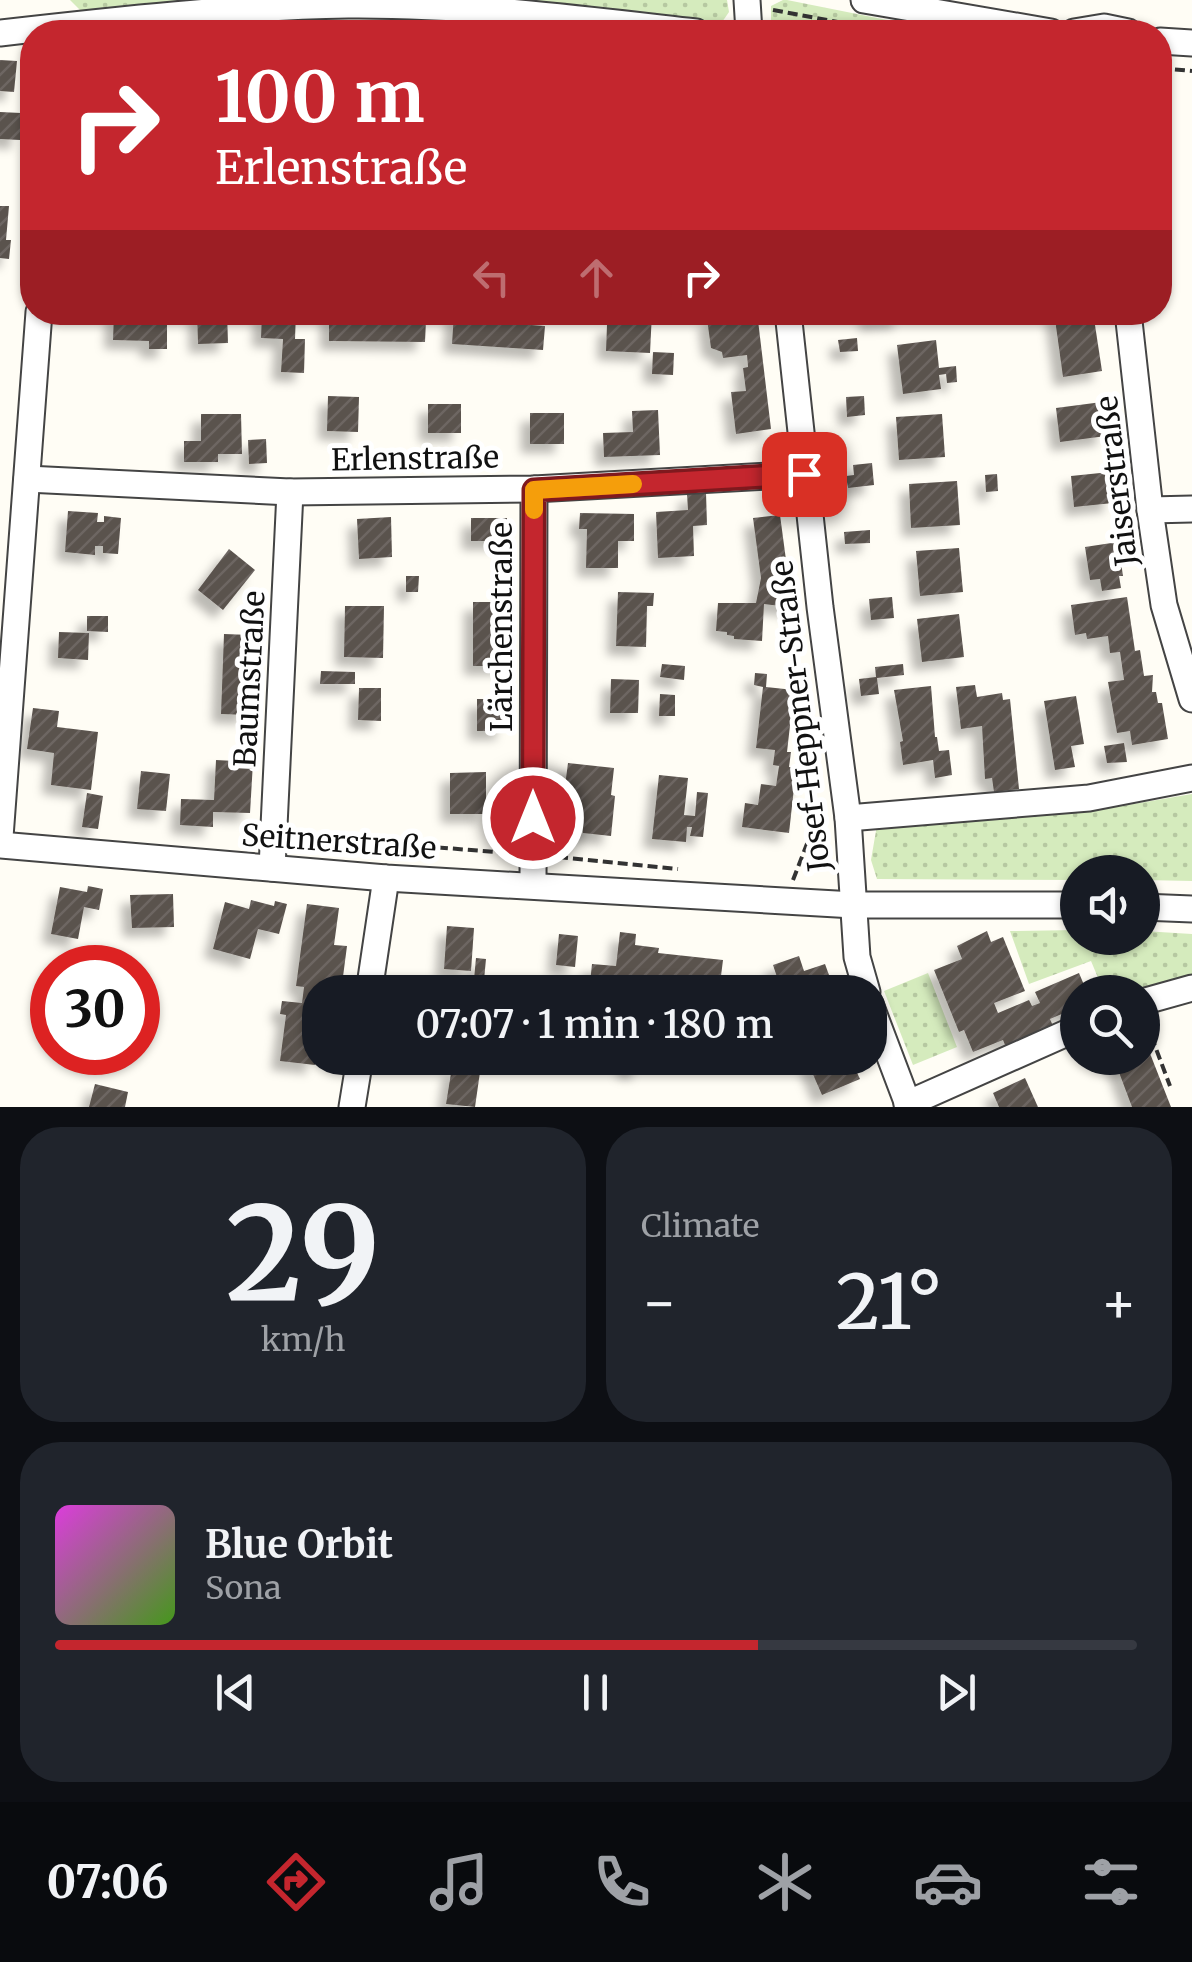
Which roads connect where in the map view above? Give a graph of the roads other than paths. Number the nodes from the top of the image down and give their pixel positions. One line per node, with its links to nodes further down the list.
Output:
1 (864, 0): 2 (street)
2 (945, 15): 5 (street); 6 (street)
3 (60, 20): 4 (street)
4 (593, 20)
5 (955, 20)
6 (984, 20)
7 (37, 325): 11 (street)
8 (789, 325): 10 (street, Josef-Heppner-Straße)
9 (1129, 325): 15 (street, Jaiserstraße)
10 (804, 474): 12 (street, Erlenstraße); 18 (street, Josef-Heppner-Straße)
11 (27, 478): 13 (street, Erlenstraße); 19 (street)
12 (534, 490): 13 (street, Erlenstraße); 23 (street, Lärchenstraße)
13 (290, 492): 21 (street, Baumstraße)
14 (1192, 508): 15 (street)
15 (1150, 510): 16 (street, Jaiserstraße)
16 (1192, 699)
17 (1192, 778): 18 (street)
18 (848, 818): 24 (street, Josef-Heppner-Straße)
19 (0, 838)
20 (0, 845): 21 (street, Seitnerstraße)
21 (272, 868): 22 (street, Seitnerstraße)
22 (386, 878): 23 (street, Seitnerstraße); 28 (street)
23 (533, 884): 24 (street, Seitnerstraße)
24 (854, 905): 25 (street, Seitnerstraße); 29 (street, Josef-Heppner-Straße)
25 (1060, 906)
26 (1160, 908): 27 (street)
27 (1192, 909)
28 (372, 975)
29 (862, 975)
30 (1192, 988): 31 (street)
31 (1160, 997)
32 (1060, 1036): 35 (street)
33 (887, 1049): 35 (street)
34 (357, 1075): 36 (street)
35 (908, 1105)
36 (352, 1107)

